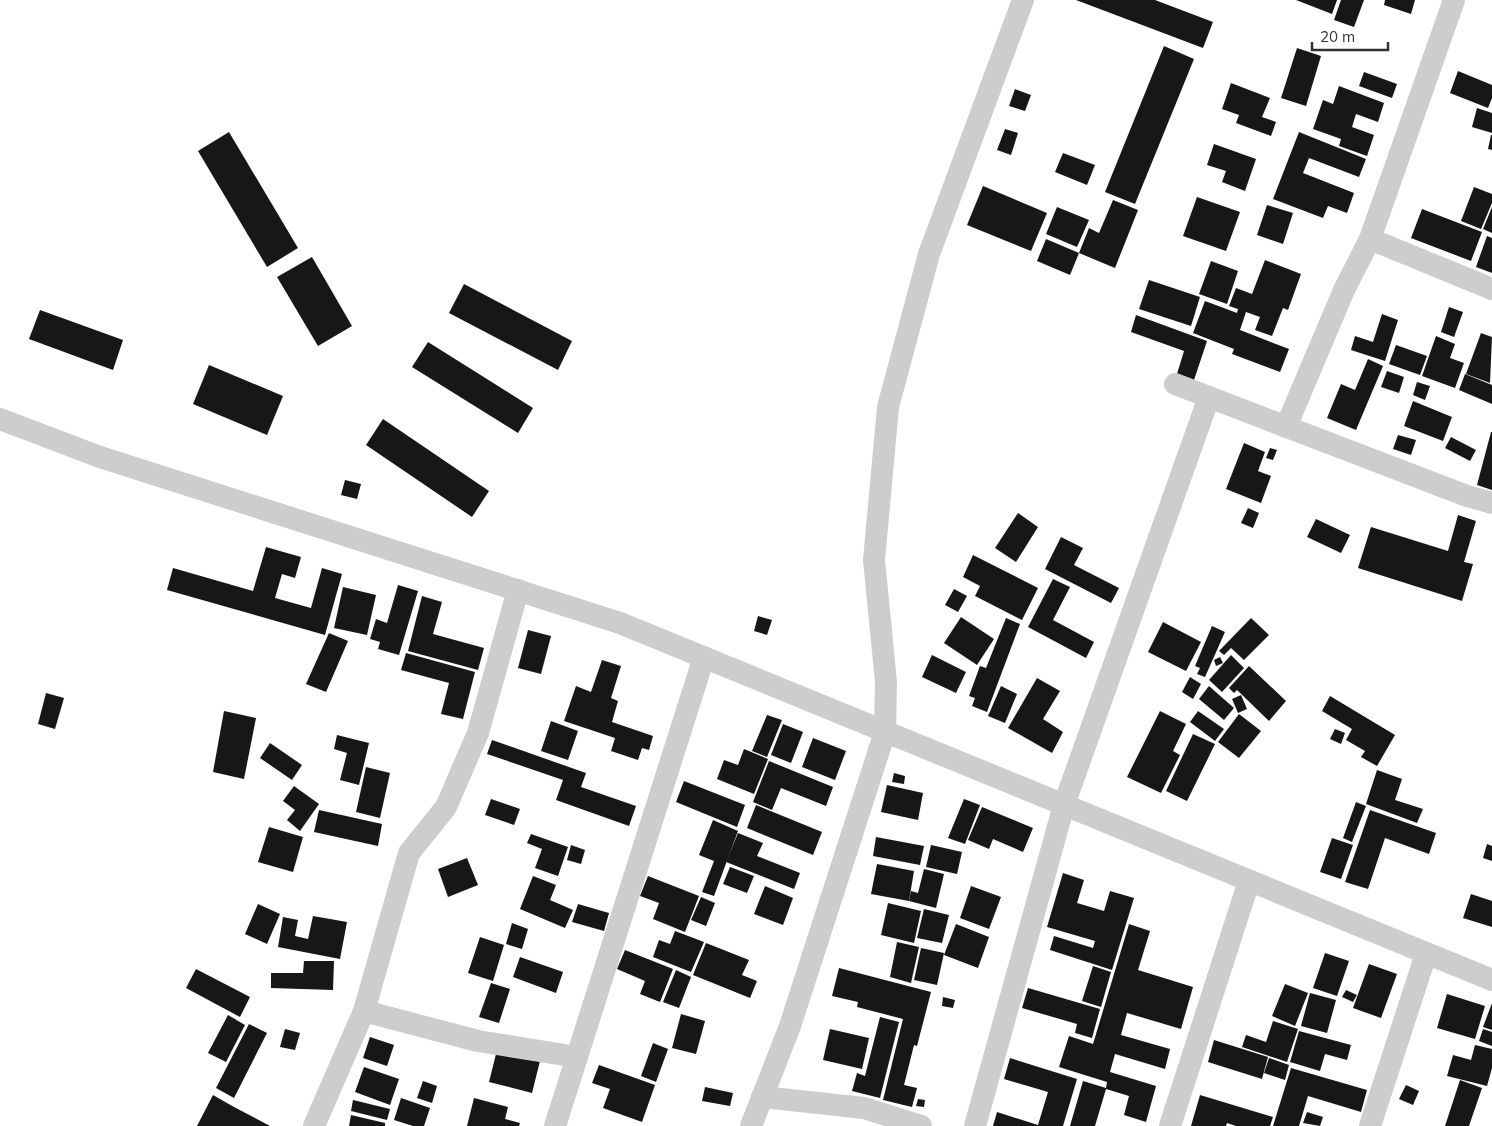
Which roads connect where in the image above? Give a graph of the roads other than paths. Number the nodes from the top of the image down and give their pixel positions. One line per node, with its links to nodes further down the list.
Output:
1 (1022, 0): 12 (street)
2 (1454, 0): 3 (street)
3 (1370, 239): 4 (street); 8 (street)
4 (1492, 289)
5 (1175, 384): 6 (street)
6 (1208, 397): 8 (street); 13 (street)
7 (0, 419): 10 (street)
8 (1286, 427): 9 (street)
9 (1492, 503)
10 (518, 590): 11 (street); 17 (street)
11 (704, 658): 12 (street); 18 (street)
12 (885, 732): 13 (street); 19 (street)
13 (1064, 805): 14 (street); 24 (street)
14 (1248, 881): 15 (street); 25 (street)
15 (1426, 954): 16 (street); 26 (street)
16 (1492, 980)
17 (364, 1011): 18 (street); 20 (street)
18 (577, 1057): 21 (street)
19 (762, 1098): 22 (street); 23 (street)
20 (314, 1126)
21 (555, 1126)
22 (751, 1126)
23 (921, 1126)
24 (975, 1126)
25 (1170, 1126)
26 (1370, 1126)

